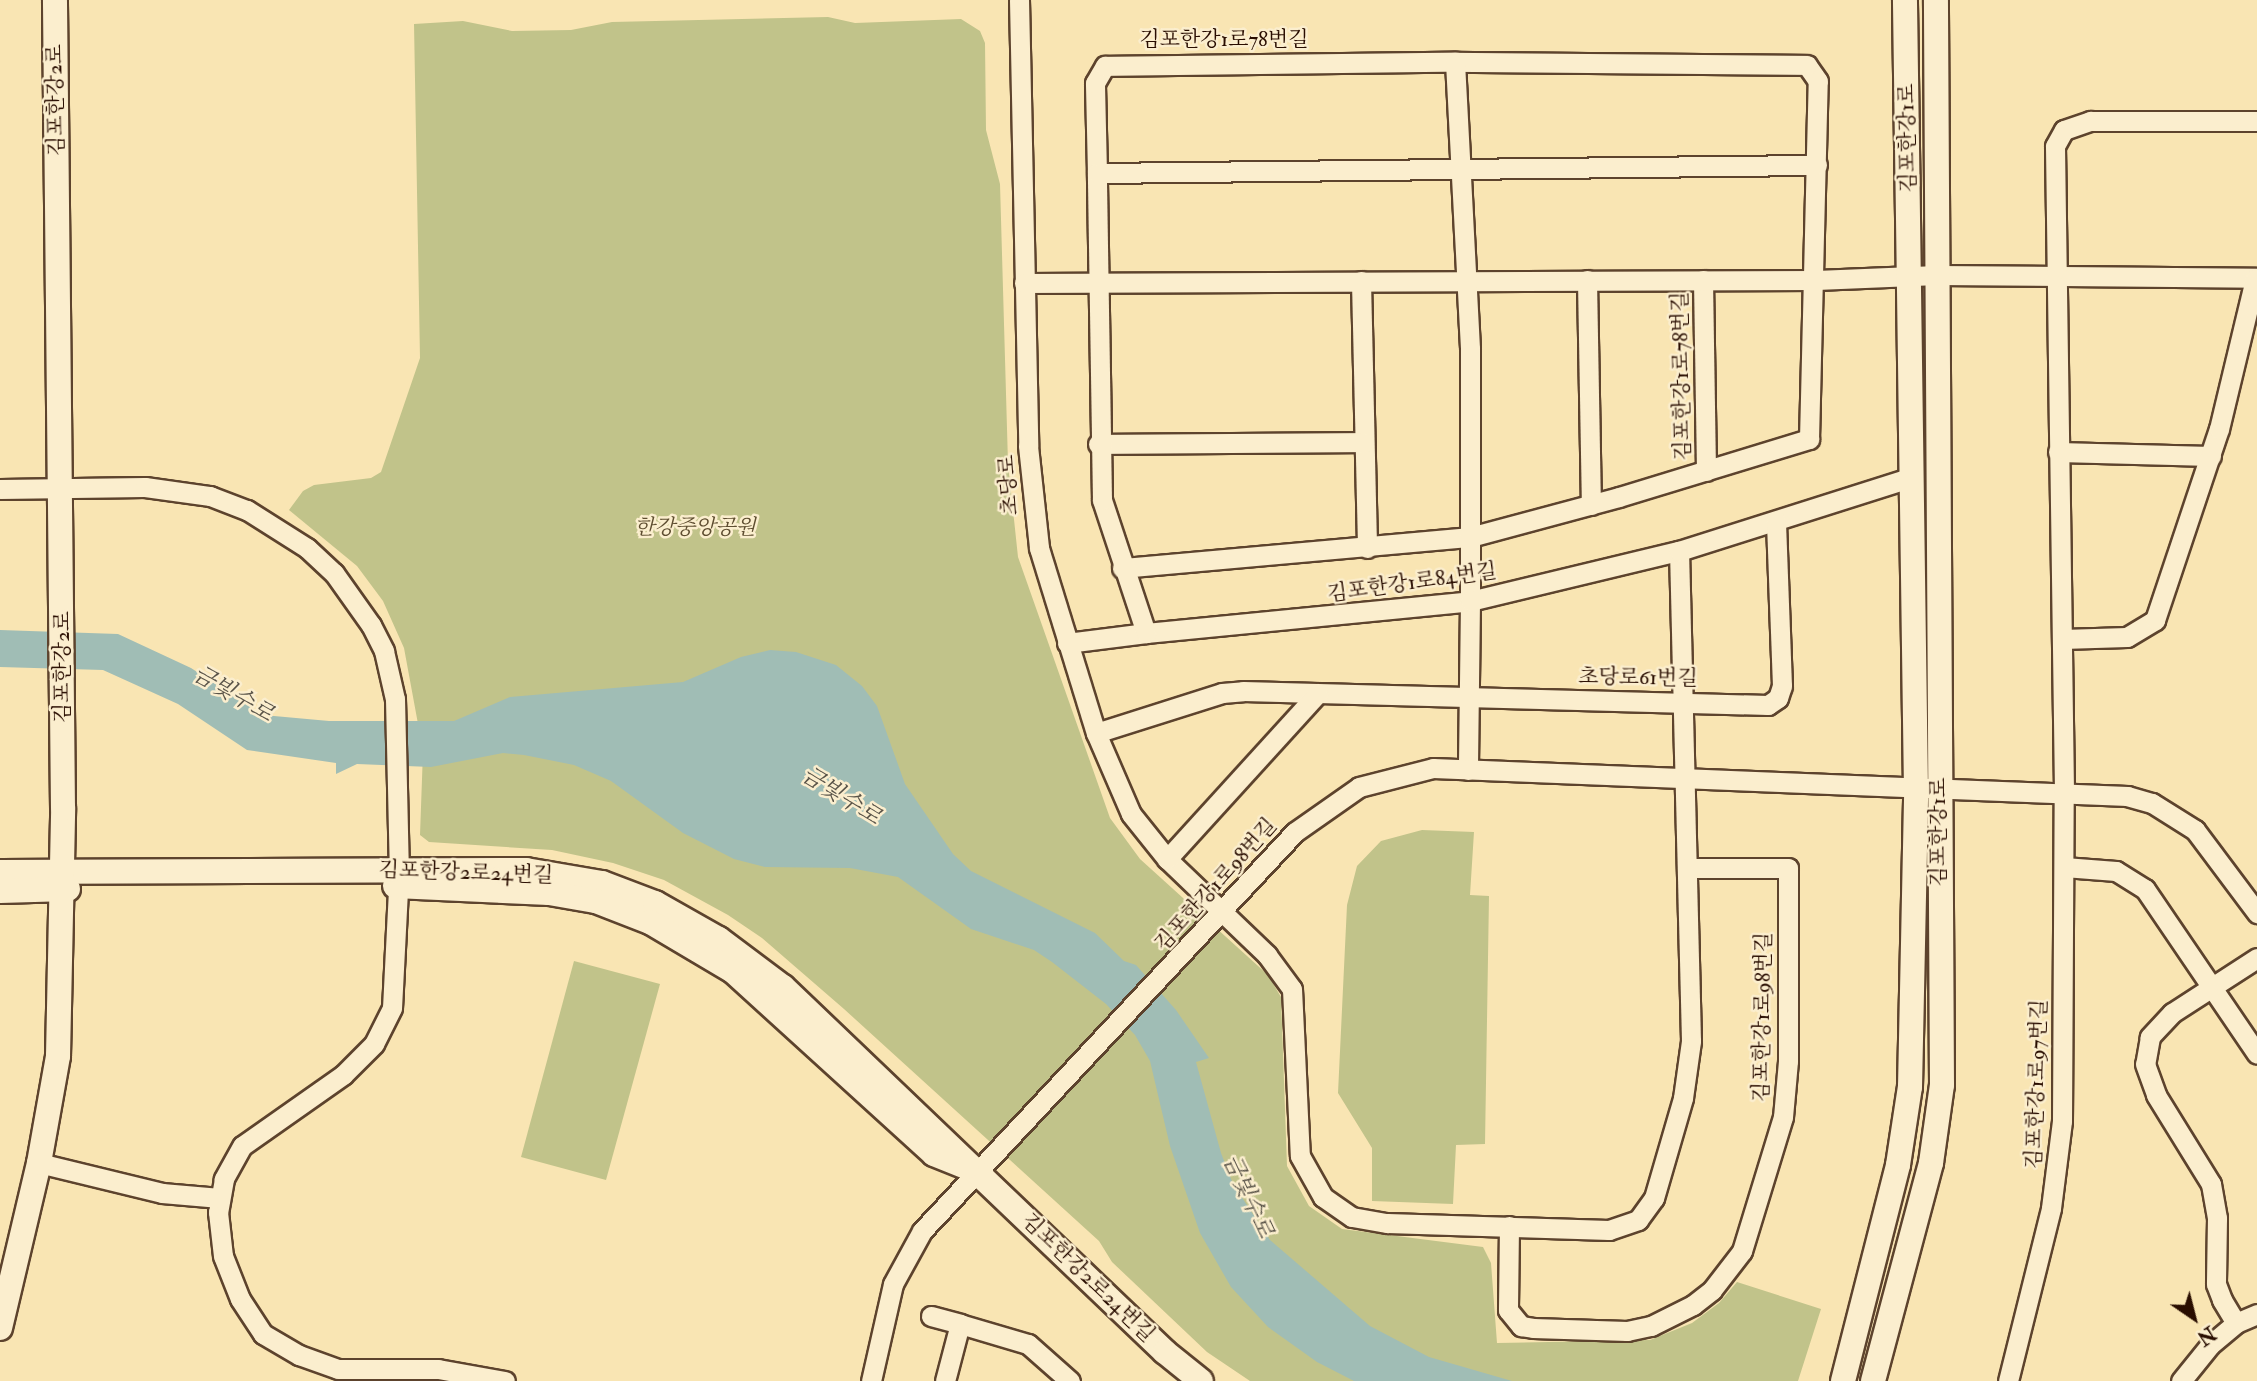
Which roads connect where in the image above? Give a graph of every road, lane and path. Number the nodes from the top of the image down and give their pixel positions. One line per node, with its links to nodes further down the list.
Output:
1 (55, 0): 27 (street, 김포한강2로)
2 (1018, 0): 20 (street, 초당로)
3 (1905, 0): 11 (street, 김포한강1로)
4 (1936, 0): 10 (street, 김포한강1로)
5 (1455, 62): 7 (street, 김포한강1로78번길); 8 (street); 9 (street, 김포한강1로78번길)
6 (2257, 121): 12 (street)
7 (1817, 165): 8 (street); 17 (street, 김포한강1로78번길)
8 (1462, 169): 9 (street); 14 (street)
9 (1097, 173): 18 (street, 김포한강1로78번길)
10 (1937, 275): 11 (street); 12 (street); 45 (street, 김포한강1로)
11 (1910, 276): 17 (street, 김포한강1로78번길); 26 (street, 김포한강1로)
12 (2055, 276): 13 (street); 23 (street)
13 (2256, 279): 24 (street)
14 (1468, 280): 15 (street, 김포한강1로78번길); 19 (street, 김포한강1로78번길); 31 (street)
15 (1587, 280): 16 (street, 김포한강1로78번길); 29 (street)
16 (1703, 280): 17 (street, 김포한강1로78번길); 25 (street, 김포한강1로78번길)
17 (1816, 280): 25 (street, 김포한강1로78번길)
18 (1096, 281): 19 (street, 김포한강1로78번길); 20 (street, 김포한강1로78번길); 22 (street, 김포한강1로78번길)
19 (1361, 281): 21 (street)
20 (1024, 283): 38 (street, 초당로)
21 (1364, 442): 22 (street); 32 (street)
22 (1098, 444): 34 (street, 김포한강1로78번길)
23 (2059, 452): 24 (street); 37 (street)
24 (2211, 456): 37 (street)
25 (1706, 471): 29 (street, 김포한강1로78번길)
26 (1912, 477): 30 (street, 김포한강1로84번길); 45 (street, 김포한강1로)
27 (62, 488): 28 (street); 51 (street); 52 (street, 김포한강2로)
28 (0, 489)
29 (1591, 505): 31 (street, 김포한강1로78번길)
30 (1776, 521): 33 (street, 김포한강1로84번길); 41 (street, 초당로61번길)
31 (1470, 537): 32 (street, 김포한강1로78번길); 35 (street)
32 (1367, 548): 34 (street, 김포한강1로78번길)
33 (1679, 551): 35 (street, 김포한강1로84번길); 41 (street)
34 (1122, 568): 36 (street, 김포한강1로78번길)
35 (1470, 601): 36 (street, 김포한강1로84번길); 40 (street)
36 (1146, 633): 38 (street)
37 (2062, 639): 46 (street)
38 (1067, 643): 42 (street, 초당로)
39 (1318, 693): 40 (street, 초당로61번길); 42 (street, 초당로61번길); 47 (street)
40 (1469, 698): 41 (street, 초당로61번길); 43 (street)
41 (1682, 702): 44 (street)
42 (1096, 733): 47 (street, 초당로)
43 (1468, 769): 44 (street, 김포한강1로98번길); 54 (street, 김포한강1로98번길)
44 (1684, 779): 45 (street, 김포한강1로98번길); 49 (street)
45 (1927, 791): 46 (street); 73 (street, 김포한강1로); 74 (street, 김포한강1로)
46 (2064, 791): 48 (street, 김포한강1로97번길); 55 (street)
47 (1167, 859): 54 (street, 초당로)
48 (2064, 867): 57 (street); 75 (street, 김포한강1로97번길)
49 (1687, 868): 62 (street); 62 (street, 김포한강1로98번길)
50 (0, 872): 52 (street)
51 (399, 878): 52 (street, 김포한강2로24번길); 60 (street, 김포한강2로24번길); 61 (street)
52 (62, 881): 53 (street); 59 (street, 김포한강2로)
53 (0, 891)
54 (1223, 913): 60 (street, 김포한강1로98번길); 62 (street, 초당로)
55 (2257, 913)
56 (2257, 958): 57 (street)
57 (2212, 986): 58 (street); 65 (street)
58 (2257, 1054)
59 (39, 1163): 61 (street); 67 (street, 김포한강2로)
60 (977, 1172): 69 (street); 72 (street, 김포한강2로24번길)
61 (220, 1198): 68 (street)
62 (1508, 1226)
63 (2257, 1314): 65 (street)
64 (931, 1316): 66 (street)
65 (2236, 1323): 76 (street)
66 (960, 1324): 70 (street); 71 (street)
67 (0, 1328)
68 (505, 1381)
69 (871, 1381)
70 (944, 1381)
71 (1070, 1381)
72 (1202, 1381)
73 (1843, 1381)
74 (1873, 1381)
75 (2008, 1381)
76 (2181, 1381)

